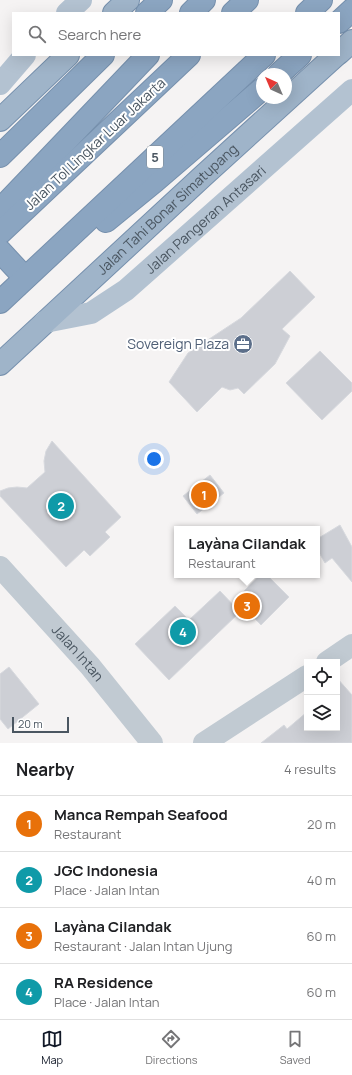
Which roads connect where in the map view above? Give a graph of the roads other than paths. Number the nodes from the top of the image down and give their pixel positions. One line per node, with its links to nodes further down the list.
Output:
1 (81, 0): 8 (main road)
2 (128, 0): 9 (highway)
3 (161, 0): 10 (highway)
4 (204, 0): 11 (highway)
5 (247, 0): 12 (highway)
6 (321, 0): 13 (highway)
7 (352, 10): 14 (highway)
8 (68, 12)
9 (115, 12)
10 (148, 12)
11 (192, 12)
12 (234, 12)
13 (309, 12)
14 (340, 21)
15 (352, 41): 16 (highway)
16 (340, 52)
17 (24, 56): 26 (main road)
18 (67, 56): 29 (highway)
19 (103, 56): 30 (highway)
20 (147, 56): 31 (highway)
21 (188, 56): 33 (highway, Jalan Tol Lingkar Luar Jakarta)
22 (263, 56): 32 (highway, 5)
23 (299, 56): 25 (highway)
24 (335, 56): 37 (highway, Jalan Tahi Bonar Simatupang)
25 (286, 68)
26 (0, 84)
27 (352, 90): 37 (main road, Jalan Pangeran Antasari)
28 (256, 94): 32 (highway)
29 (0, 120)
30 (0, 156)
31 (0, 210)
32 (83, 225): 35 (highway, 5)
33 (0, 233)
34 (0, 251): 35 (highway)
35 (25, 278): 36 (highway, 5)
36 (0, 302)
37 (45, 322): 38 (highway, Jalan Tahi Bonar Simatupang)
38 (0, 364)
39 (0, 567): 43 (street, Jalan Intan)
40 (352, 645): 41 (street)
41 (331, 659)
42 (304, 678): 44 (street)
43 (152, 743)
44 (204, 743)

